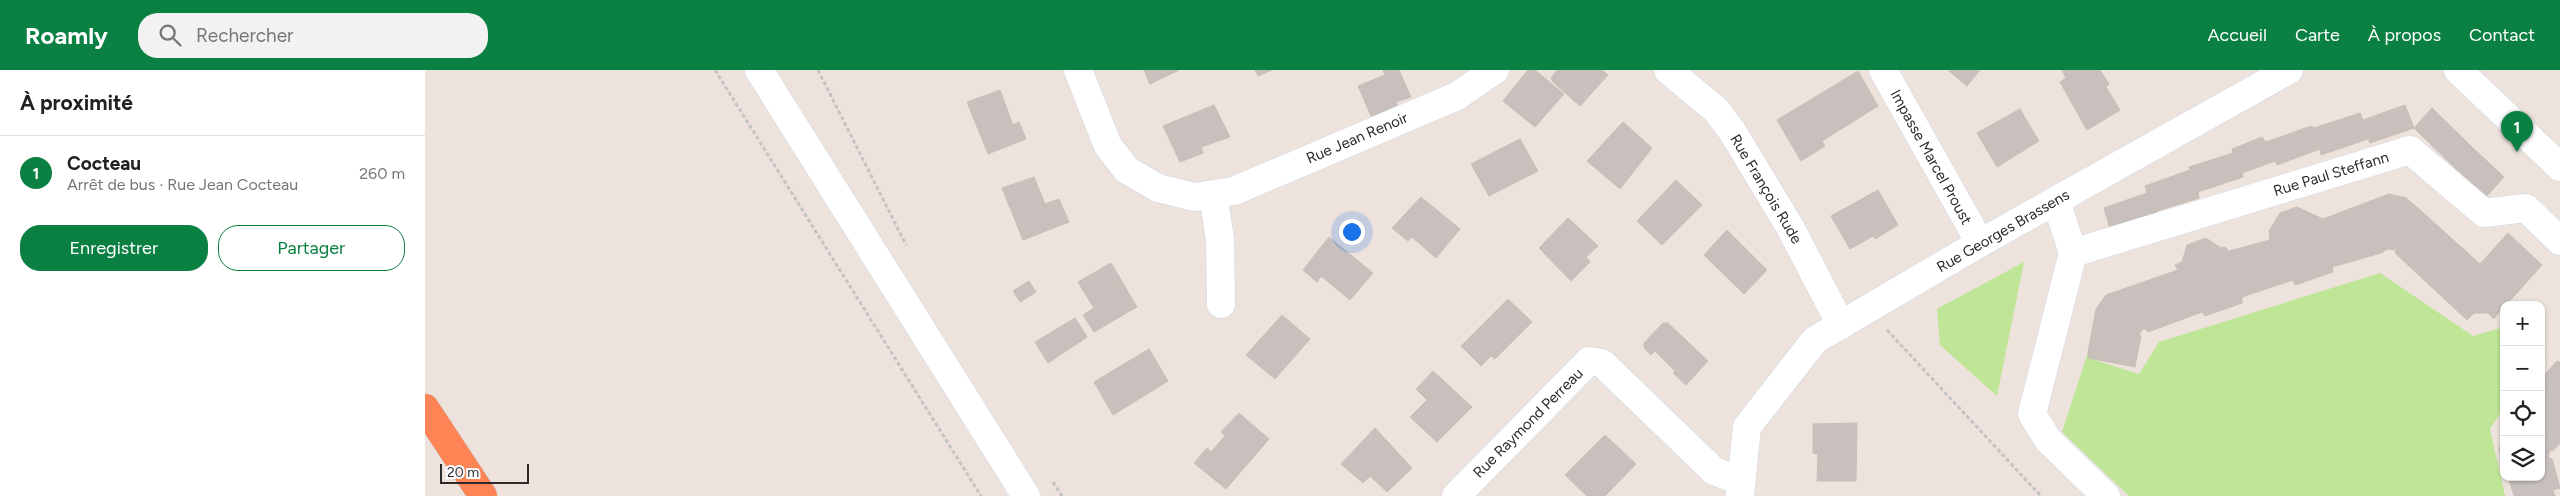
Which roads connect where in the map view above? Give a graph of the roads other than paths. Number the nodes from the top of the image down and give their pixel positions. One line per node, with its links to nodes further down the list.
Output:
1 (759, 70): 19 (street)
2 (1077, 70): 9 (street, Rue Jean Renoir)
3 (1495, 70): 9 (street, Rue Jean Renoir)
4 (1668, 70): 15 (street, Rue François Rude)
5 (1883, 70): 12 (street, Impasse Marcel Proust)
6 (2289, 70): 10 (street, Rue Georges Brassens)
7 (2458, 70): 8 (street)
8 (2560, 167)
9 (1213, 194): 14 (street)
10 (2056, 201): 12 (street, Rue Georges Brassens); 13 (street)
11 (2560, 241): 13 (street, Rue Paul Steffann)
12 (1980, 243): 15 (street, Rue Georges Brassens)
13 (2073, 253): 21 (street)
14 (1221, 304)
15 (1841, 325): 17 (street, Rue Georges Brassens)
16 (425, 408): 18 (highway)
17 (1740, 489): 20 (street, Rue Raymond Perreau)
18 (483, 496)
19 (1026, 496)
20 (1456, 496)
21 (2107, 496)

